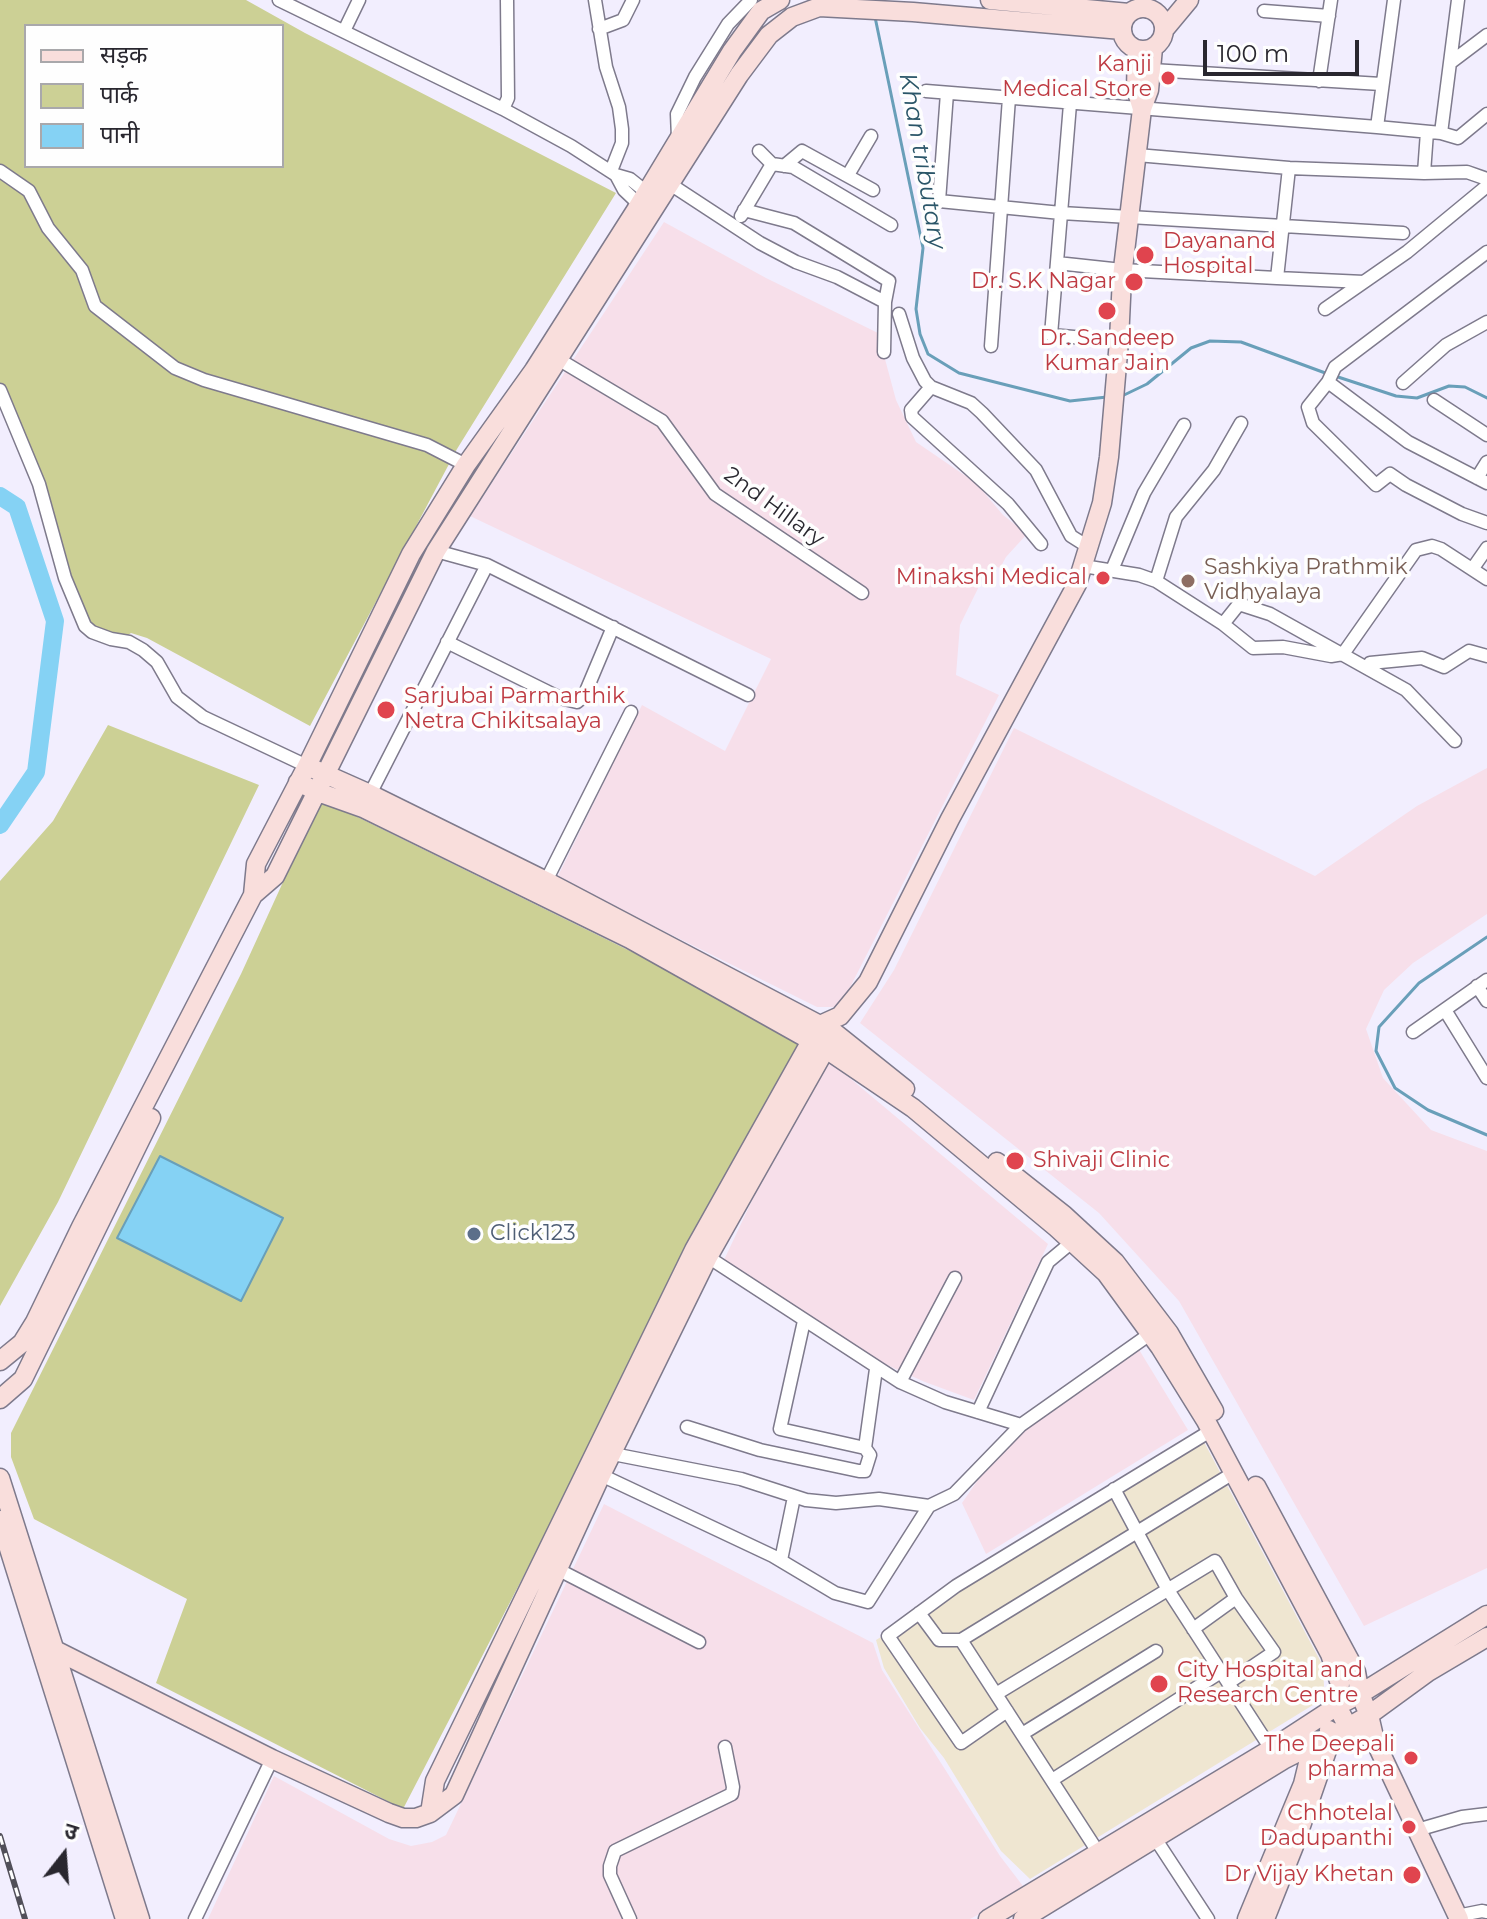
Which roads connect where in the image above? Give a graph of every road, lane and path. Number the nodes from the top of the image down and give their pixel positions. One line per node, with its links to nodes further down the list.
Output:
1 (279, 0): 20 (street)
2 (359, 0): 20 (street)
3 (507, 0): 31 (street)
4 (595, 0): 18 (street)
5 (633, 0): 18 (street)
6 (751, 0): 37 (street)
7 (780, 0): 37 (street)
8 (990, 0): 14 (street)
9 (1189, 0): 19 (street)
10 (1331, 0): 17 (street)
11 (1394, 0): 26 (street)
12 (1458, 0): 23 (street)
13 (1159, 6): 16 (street); 19 (street)
14 (1033, 9): 16 (street); 47 (street)
15 (1264, 11): 17 (street)
16 (1125, 14): 22 (street)
17 (1329, 16): 25 (street)
18 (599, 29): 43 (street)
19 (1164, 30): 22 (street)
20 (344, 31): 31 (street)
21 (1487, 35): 23 (street)
22 (1145, 49): 24 (street); 32 (street)
23 (1450, 63): 35 (street)
24 (1152, 70): 25 (street); 32 (street)
25 (1319, 81): 26 (street)
26 (1381, 84): 34 (street)
27 (926, 91): 28 (street)
28 (947, 93): 29 (street); 51 (street)
29 (1009, 98): 30 (street); 51 (street)
30 (1070, 104): 32 (street); 53 (street)
31 (503, 109): 43 (street)
32 (1142, 109): 34 (street); 39 (street)
33 (1487, 114): 35 (street)
34 (1377, 127): 35 (street)
35 (1434, 133): 44 (street)
36 (871, 136): 45 (street)
37 (678, 141): 50 (street)
38 (759, 151): 40 (street)
39 (1137, 155): 41 (street); 54 (street)
40 (778, 165): 45 (street); 52 (street); 56 (street)
41 (1289, 168): 44 (street); 57 (street)
42 (0, 171): 81 (street)
43 (614, 173): 50 (street)
44 (1424, 173): 46 (street)
45 (848, 175): 49 (street)
46 (1487, 179)
47 (670, 184): 50 (street); 55 (street)
48 (1487, 186): 63 (street)
49 (873, 190)
50 (649, 204): 71 (street); 81 (street)
51 (1000, 207): 53 (street); 69 (street)
52 (744, 210): 55 (street); 64 (street)
53 (1061, 213): 54 (street); 60 (street)
54 (1130, 216): 57 (street); 61 (street)
55 (735, 225): 64 (street)
56 (891, 225)
57 (1283, 228): 58 (street); 62 (street)
58 (1403, 233)
59 (1487, 252): 72 (street)
60 (1057, 263): 61 (street); 68 (street)
61 (1122, 270): 62 (street); 68 (street)
62 (1277, 278): 63 (street)
63 (1364, 282): 65 (street)
64 (885, 302): 70 (street)
65 (1325, 309)
66 (899, 314): 74 (street)
67 (1487, 322): 73 (street)
68 (1119, 341): 85 (street)
69 (991, 346)
70 (884, 352)
71 (558, 359): 87 (street); 94 (street, 2nd Hillary)
72 (1330, 377): 82 (street); 83 (street)
73 (1403, 383)
74 (931, 387): 84 (street); 85 (street)
75 (1, 395): 104 (street)
76 (1434, 400): 79 (street)
77 (1241, 423): 93 (street)
78 (1184, 425): 91 (street)
79 (1487, 435)
80 (1487, 462): 82 (street)
81 (466, 465): 104 (street)
82 (1482, 480)
83 (1487, 523)
84 (1041, 544)
85 (1090, 548): 89 (street)
86 (1487, 548): 90 (street)
87 (436, 551): 88 (street); 105 (street)
88 (487, 565): 96 (street); 97 (street)
89 (1083, 566): 91 (street); 115 (street)
90 (1473, 568): 92 (street); 98 (street)
91 (1112, 570): 93 (street)
92 (1487, 579)
93 (1156, 581): 95 (street)
94 (862, 593)
95 (1223, 624): 98 (street); 98 (street)
96 (613, 627): 97 (street); 101 (street)
97 (447, 642): 107 (street)
98 (1343, 654): 100 (street)
99 (1482, 655): 100 (street)
100 (1368, 667): 103 (street)
101 (748, 695)
102 (631, 712): 109 (street)
103 (1455, 741)
104 (303, 774): 105 (street); 106 (street); 110 (street)
105 (326, 774): 106 (street); 107 (street)
106 (318, 792): 107 (street); 108 (street)
107 (367, 801): 109 (street); 115 (street)
108 (275, 876): 110 (street); 126 (street)
109 (546, 881): 115 (street)
110 (253, 895): 123 (street)
111 (1482, 983): 112 (street); 113 (street)
112 (1487, 1001)
113 (1445, 1010): 114 (street); 116 (street)
114 (1413, 1032)
115 (826, 1033): 117 (street); 118 (street); 120 (street); 168 (street)
116 (1487, 1078)
117 (1072, 1242): 120 (street); 127 (street)
118 (708, 1257): 121 (street); 132 (street)
119 (955, 1278): 125 (street)
120 (1133, 1298): 122 (street); 155 (street)
121 (804, 1321): 124 (street); 131 (street)
122 (1150, 1334): 128 (street); 130 (street)
123 (0, 1361)
124 (876, 1369): 125 (street); 131 (street)
125 (900, 1382): 127 (street)
126 (0, 1399)
127 (978, 1412): 128 (street)
128 (1021, 1425): 138 (street)
129 (687, 1427): 131 (street)
130 (1212, 1430): 133 (street); 136 (street)
131 (865, 1448)
132 (613, 1454): 134 (street); 137 (street)
133 (1235, 1472): 140 (street); 158 (street)
134 (601, 1475): 141 (street); 142 (street)
135 (0, 1478): 151 (street)
136 (1114, 1489): 140 (street); 145 (street)
137 (794, 1497): 138 (street); 141 (street)
138 (929, 1506): 141 (street)
139 (0, 1520): 151 (street)
140 (1138, 1534): 143 (street); 148 (street)
141 (781, 1560)
142 (559, 1570): 149 (street); 168 (street)
143 (1168, 1590): 144 (street); 147 (street); 154 (street)
144 (1236, 1598): 147 (street); 153 (street)
145 (919, 1613): 148 (street); 156 (street)
146 (1487, 1615): 155 (street)
147 (1193, 1629): 153 (street)
148 (961, 1640): 154 (street)
149 (699, 1642)
150 (1485, 1643): 157 (street)
151 (48, 1648): 166 (street); 175 (street); 176 (street)
152 (1156, 1651): 160 (street)
153 (1224, 1678): 165 (street); 167 (street)
154 (996, 1694): 156 (street)
155 (1360, 1694): 157 (street); 158 (street)
156 (1007, 1711): 160 (street)
157 (1369, 1715): 159 (street); 162 (street)
158 (1321, 1717): 159 (street); 161 (street); 164 (street); 165 (street)
159 (1348, 1727): 161 (street); 162 (street)
160 (1022, 1734): 167 (street)
161 (1332, 1736): 164 (street); 183 (street)
162 (1375, 1741): 170 (street)
163 (725, 1747): 178 (street)
164 (1312, 1747): 171 (street); 182 (street)
165 (1271, 1749): 171 (street)
166 (272, 1759): 168 (street); 177 (street)
167 (1052, 1780): 172 (street)
168 (430, 1813)
169 (1487, 1814): 170 (street)
170 (1417, 1830): 174 (street)
171 (1150, 1831): 172 (street); 180 (street); 181 (street)
172 (1098, 1852): 179 (street)
173 (1487, 1912): 174 (street)
174 (1458, 1917)
175 (125, 1919)
176 (140, 1919)
177 (195, 1919)
178 (630, 1919)
179 (988, 1919)
180 (1023, 1919)
181 (1208, 1919)
182 (1247, 1919)
183 (1265, 1919)

